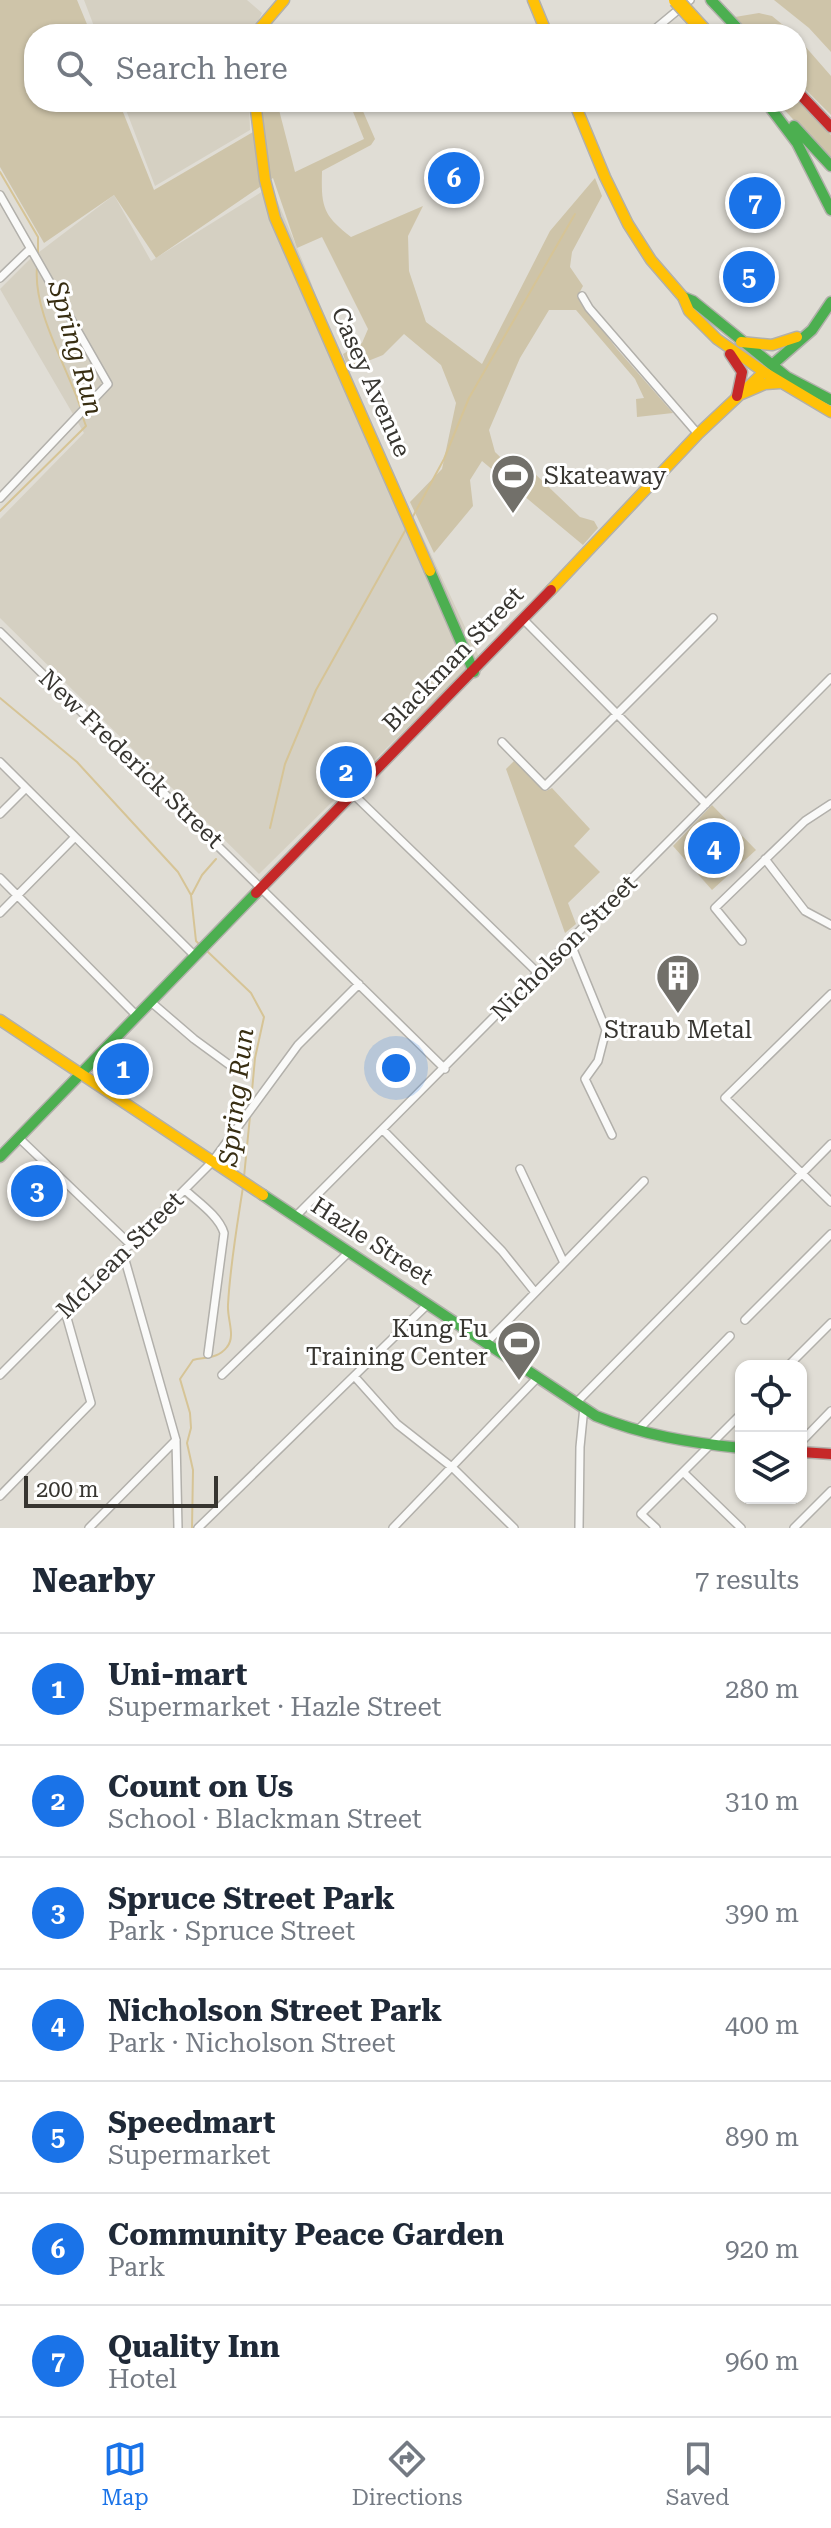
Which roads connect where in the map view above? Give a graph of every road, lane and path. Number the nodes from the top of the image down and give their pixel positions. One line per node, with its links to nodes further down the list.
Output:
1 (284, 0): 6 (main road)
2 (533, 0): 7 (main road)
3 (676, 0): 9 (main road, bridge)
4 (690, 0): 8 (street)
5 (711, 0): 10 (main road)
6 (264, 24)
7 (543, 24)
8 (661, 24)
9 (698, 24)
10 (733, 24)
11 (807, 102): 16 (main road)
12 (256, 112): 38 (main road, Casey Avenue)
13 (578, 112): 23 (main road)
14 (776, 112): 19 (main road)
15 (779, 112): 17 (main road)
16 (831, 127)
17 (831, 166)
18 (0, 195): 20 (street)
19 (831, 210)
20 (30, 249): 21 (street); 34 (street)
21 (0, 278)
22 (582, 296): 33 (street)
23 (683, 297): 26 (main road); 27 (main road)
24 (831, 302): 25 (main road, Blackman Street)
25 (812, 330): 27 (main road); 28 (main road, Blackman Street)
26 (717, 339): 28 (main road); 30 (main road)
27 (741, 342): 28 (main road)
28 (768, 369): 29 (main road); 30 (main road, Blackman Street); 31 (main road)
29 (782, 382): 30 (main road); 32 (main road)
30 (737, 396): 33 (main road, Blackman Street)
31 (831, 400)
32 (831, 412)
33 (698, 434): 36 (main road, Blackman Street)
34 (0, 498)
35 (713, 618): 40 (street)
36 (523, 619): 38 (main road, Blackman Street); 40 (street)
37 (0, 632): 51 (street, New Frederick Street)
38 (474, 672): 44 (main road, Blackman Street)
39 (831, 678): 45 (street, Nicholson Street)
40 (617, 714): 41 (street); 45 (street)
41 (502, 742)
42 (0, 762): 43 (street)
43 (26, 788): 47 (street); 48 (street)
44 (352, 793): 51 (main road, Blackman Street); 58 (street)
45 (706, 804): 56 (street, Nicholson Street)
46 (831, 804): 49 (street)
47 (0, 814)
48 (75, 837): 52 (street); 57 (street)
49 (765, 859): 54 (street); 55 (street)
50 (0, 878): 52 (street)
51 (261, 887): 57 (main road, Blackman Street); 59 (street, New Frederick Street)
52 (17, 895): 53 (street); 62 (street)
53 (0, 913)
54 (831, 925)
55 (742, 941)
56 (570, 942): 58 (street, Nicholson Street); 68 (street)
57 (200, 950): 61 (main road, Blackman Street)
58 (539, 974): 65 (street, Nicholson Street)
59 (359, 984): 65 (street, New Frederick Street); 72 (street, McLean Street)
60 (831, 994): 74 (street)
61 (151, 1002): 62 (main road, Blackman Street); 64 (street)
62 (137, 1016): 66 (main road, Blackman Street)
63 (0, 1020): 66 (main road, Hazle Street)
64 (235, 1069)
65 (445, 1069): 67 (street, Nicholson Street)
66 (80, 1073): 69 (main road, Blackman Street); 72 (main road, Hazle Street)
67 (383, 1130): 78 (street, Nicholson Street); 84 (street)
68 (612, 1135)
69 (19, 1138): 71 (main road, Blackman Street); 80 (street)
70 (831, 1144): 74 (street)
71 (1, 1155)
72 (212, 1162): 76 (street, McLean Street); 78 (main road, Hazle Street)
73 (520, 1169): 83 (street)
74 (802, 1173): 77 (street); 97 (street)
75 (644, 1181): 83 (street)
76 (185, 1190): 80 (street, McLean Street); 91 (street)
77 (831, 1202)
78 (295, 1217): 81 (main road, Hazle Street)
79 (831, 1234): 87 (street)
80 (131, 1245): 82 (street, McLean Street)
81 (349, 1252): 85 (main road, Hazle Street); 94 (street)
82 (123, 1253): 86 (street, McLean Street); 102 (street)
83 (564, 1263): 84 (street)
84 (534, 1291): 90 (street)
85 (428, 1304): 90 (main road, Hazle Street); 95 (street)
86 (65, 1311): 93 (street, McLean Street); 110 (street)
87 (745, 1320)
88 (831, 1323): 92 (street)
89 (730, 1336): 100 (street)
90 (486, 1343): 96 (main road, Hazle Street)
91 (208, 1354)
92 (794, 1360)
93 (0, 1375)
94 (222, 1375)
95 (355, 1377): 107 (street); 113 (street)
96 (538, 1377): 97 (main road, Hazle Street); 107 (street)
97 (580, 1404): 100 (main road, Hazle Street); 116 (street)
98 (831, 1411): 101 (street)
99 (735, 1420): 103 (street)
100 (638, 1430): 103 (main road, Hazle Street)
101 (807, 1436)
102 (176, 1440): 111 (street); 112 (street)
103 (709, 1446): 104 (main road, Hazle Street); 108 (street)
104 (735, 1448)
105 (807, 1452): 106 (main road)
106 (831, 1454)
107 (453, 1468): 114 (street); 115 (street)
108 (683, 1472): 117 (street); 118 (street)
109 (831, 1491): 119 (street)
110 (0, 1496)
111 (89, 1528)
112 (178, 1528)
113 (198, 1528)
114 (393, 1528)
115 (514, 1528)
116 (579, 1528)
117 (656, 1528)
118 (741, 1528)
119 (794, 1528)

